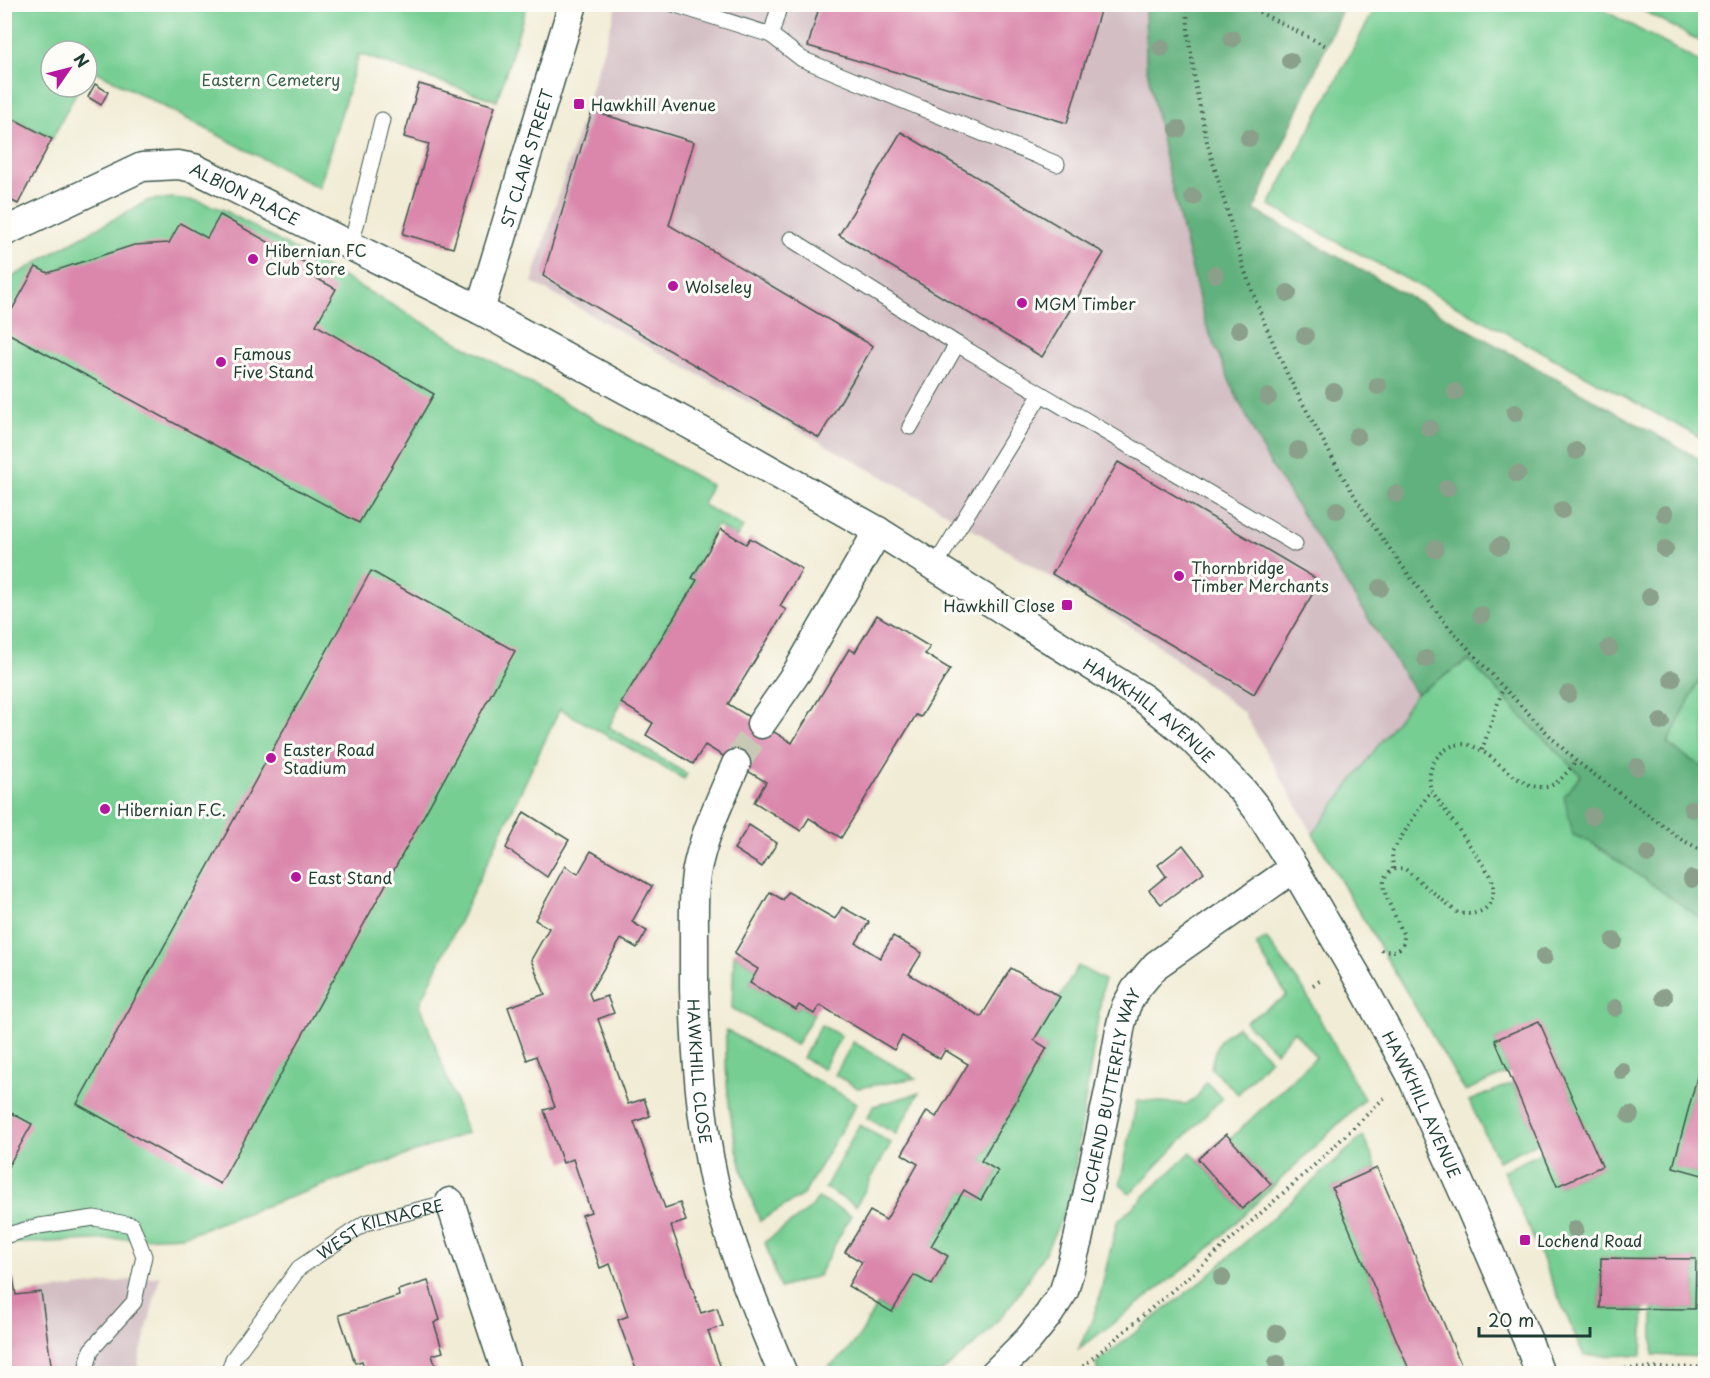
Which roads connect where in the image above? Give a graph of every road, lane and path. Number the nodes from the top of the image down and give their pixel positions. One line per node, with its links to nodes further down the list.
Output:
1 (573, 4): 13 (street, ST CLAIR STREET)
2 (780, 4): 6 (lane)
3 (1187, 4): 20 (path)
4 (1244, 4): 7 (path)
5 (677, 5): 6 (lane)
6 (771, 35): 9 (lane)
7 (1326, 46)
8 (382, 120): 12 (lane)
9 (1057, 164)
10 (4, 232): 12 (street, ALBION PLACE)
11 (791, 239): 14 (lane)
12 (351, 246): 13 (street, ALBION PLACE)
13 (480, 310): 17 (street, HAWKHILL AVENUE)
14 (957, 344): 15 (lane); 16 (lane)
15 (1041, 394): 18 (lane); 19 (lane)
16 (910, 427)
17 (878, 531): 19 (street, HAWKHILL AVENUE); 21 (street)
18 (1295, 544)
19 (935, 566): 27 (street, HAWKHILL AVENUE)
20 (1503, 687): 22 (path); 23 (path)
21 (761, 724)
22 (1482, 750): 23 (path); 25 (path)
23 (1576, 761): 26 (path)
24 (736, 764): 38 (street, HAWKHILL CLOSE)
25 (1431, 790): 28 (path); 28 (path)
26 (1706, 853)
27 (1294, 868): 30 (street, HAWKHILL AVENUE); 39 (street, LOCHEND BUTTERFLY WAY)
28 (1393, 869): 29 (path)
29 (1371, 947)
30 (1410, 1073): 34 (street, HAWKHILL AVENUE); 40 (path)
31 (450, 1202): 36 (lane, WEST KILNACRE); 37 (street, WEST KILNACRE)
32 (4, 1236): 35 (lane)
33 (1706, 1367): 34 (path)
34 (1539, 1372)
35 (85, 1374)
36 (228, 1374)
37 (507, 1374)
38 (783, 1374)
39 (994, 1374)
40 (1074, 1374)

